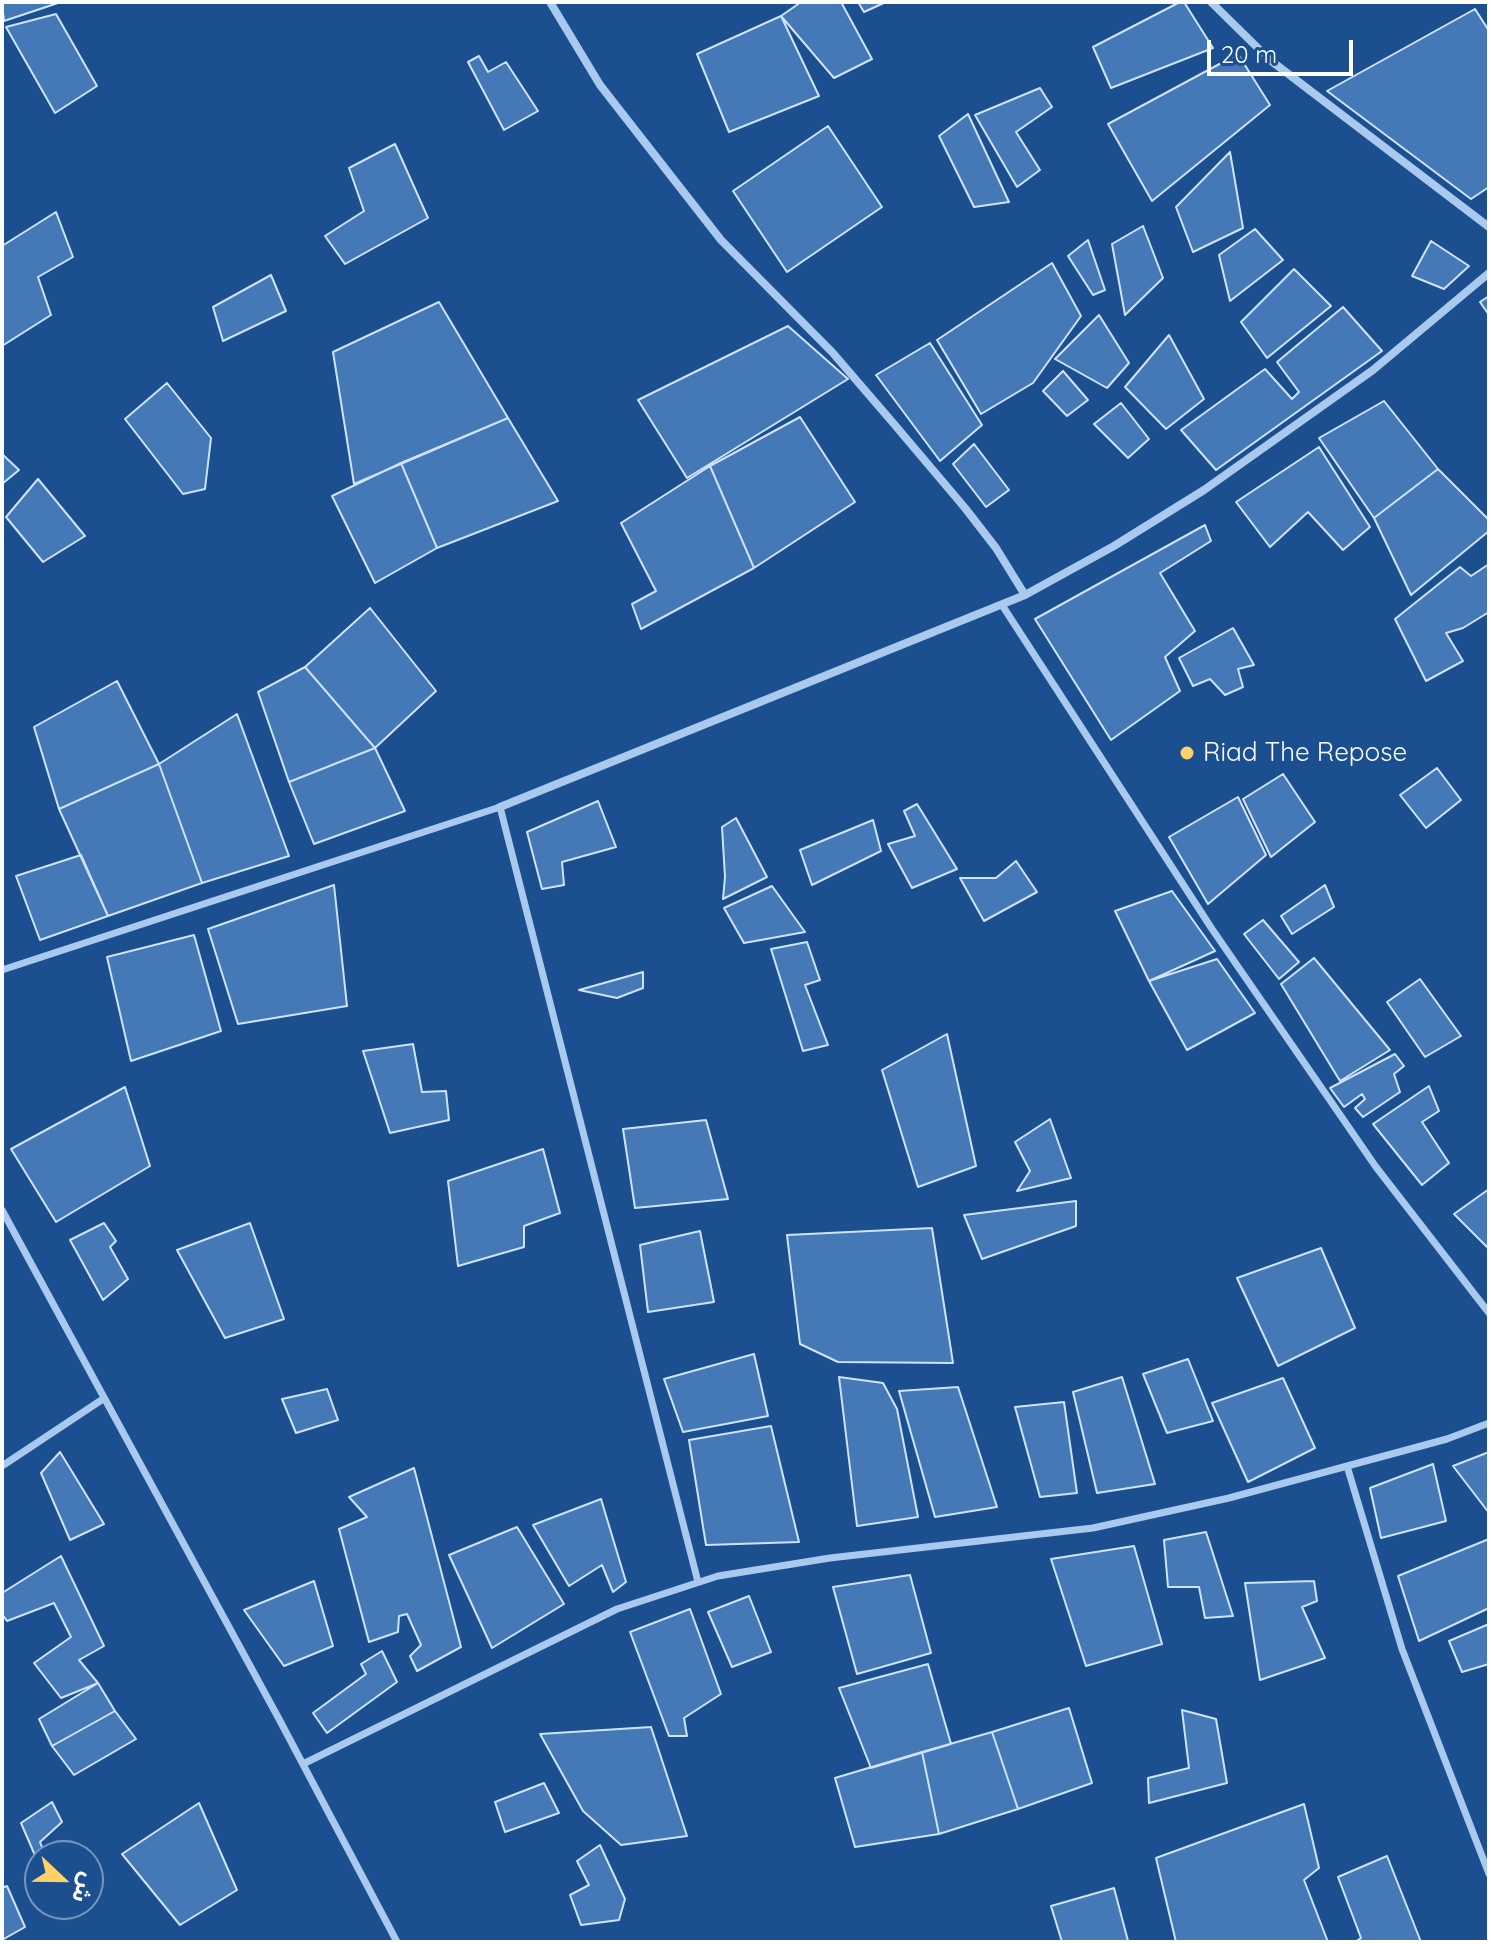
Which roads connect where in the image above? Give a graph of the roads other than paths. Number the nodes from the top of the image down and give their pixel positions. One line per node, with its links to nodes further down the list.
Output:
1 (550, 2): 5 (street)
2 (1211, 2): 3 (street)
3 (1489, 227)
4 (1489, 273): 5 (street)
5 (1025, 595): 6 (street)
6 (1002, 605): 7 (street); 10 (street)
7 (500, 807): 8 (street); 15 (street)
8 (2, 970)
9 (2, 1210): 11 (street)
10 (1489, 1313)
11 (103, 1399): 13 (street); 16 (street)
12 (1489, 1423): 14 (street)
13 (2, 1466)
14 (1347, 1466): 15 (street); 17 (street)
15 (698, 1582): 16 (street)
16 (303, 1764): 18 (street)
17 (1489, 1874)
18 (397, 1942)

